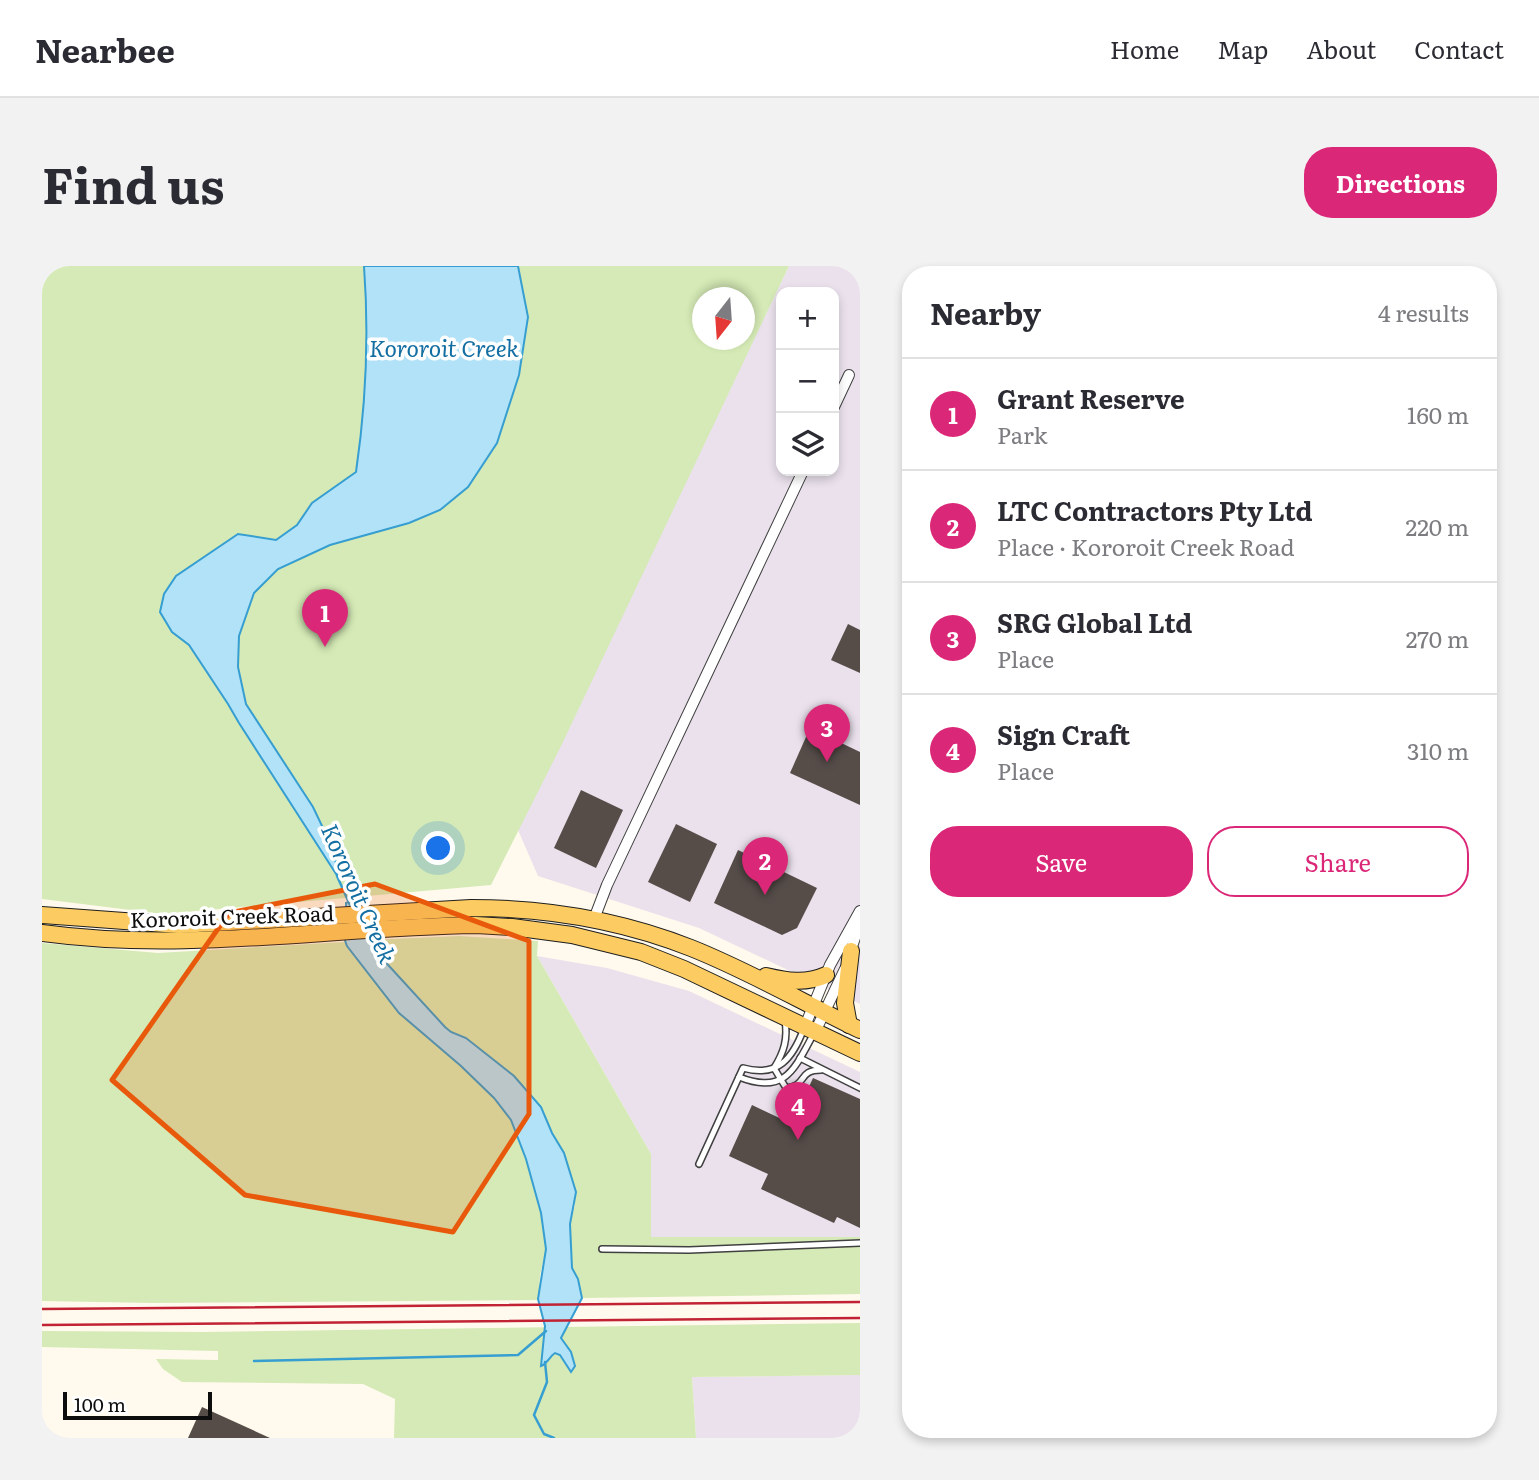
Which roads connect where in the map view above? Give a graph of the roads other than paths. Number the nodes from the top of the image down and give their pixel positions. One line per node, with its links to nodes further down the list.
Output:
1 (849, 374): 2 (street)
2 (839, 396)
3 (801, 476): 6 (street)
4 (860, 911): 12 (street)
5 (42, 915): 7 (main road, Kororoit Creek Road)
6 (594, 919): 7 (main road, Kororoit Creek Road); 11 (main road, Kororoit Creek Road)
7 (397, 920): 9 (main road, Kororoit Creek Road); 14 (main road, Kororoit Creek Road)
8 (860, 923): 10 (street)
9 (42, 933)
10 (851, 951): 13 (street); 15 (main road)
11 (727, 964): 12 (main road); 13 (main road, Kororoit Creek Road)
12 (826, 975): 13 (street)
13 (818, 1009): 15 (main road, Kororoit Creek Road); 16 (street)
14 (785, 1017): 16 (main road, Kororoit Creek Road); 20 (lane)
15 (855, 1027)
16 (810, 1029): 17 (main road, Kororoit Creek Road); 18 (lane); 19 (lane)
17 (860, 1053)
18 (792, 1055): 19 (lane); 20 (lane)
19 (800, 1058): 21 (lane); 23 (lane)
20 (774, 1068): 22 (lane); 23 (lane)
21 (821, 1070): 23 (lane); 24 (lane)
22 (739, 1077): 23 (lane); 25 (lane)
23 (780, 1081)
24 (860, 1088)
25 (699, 1164)
26 (860, 1244): 27 (lane)
27 (602, 1249)

